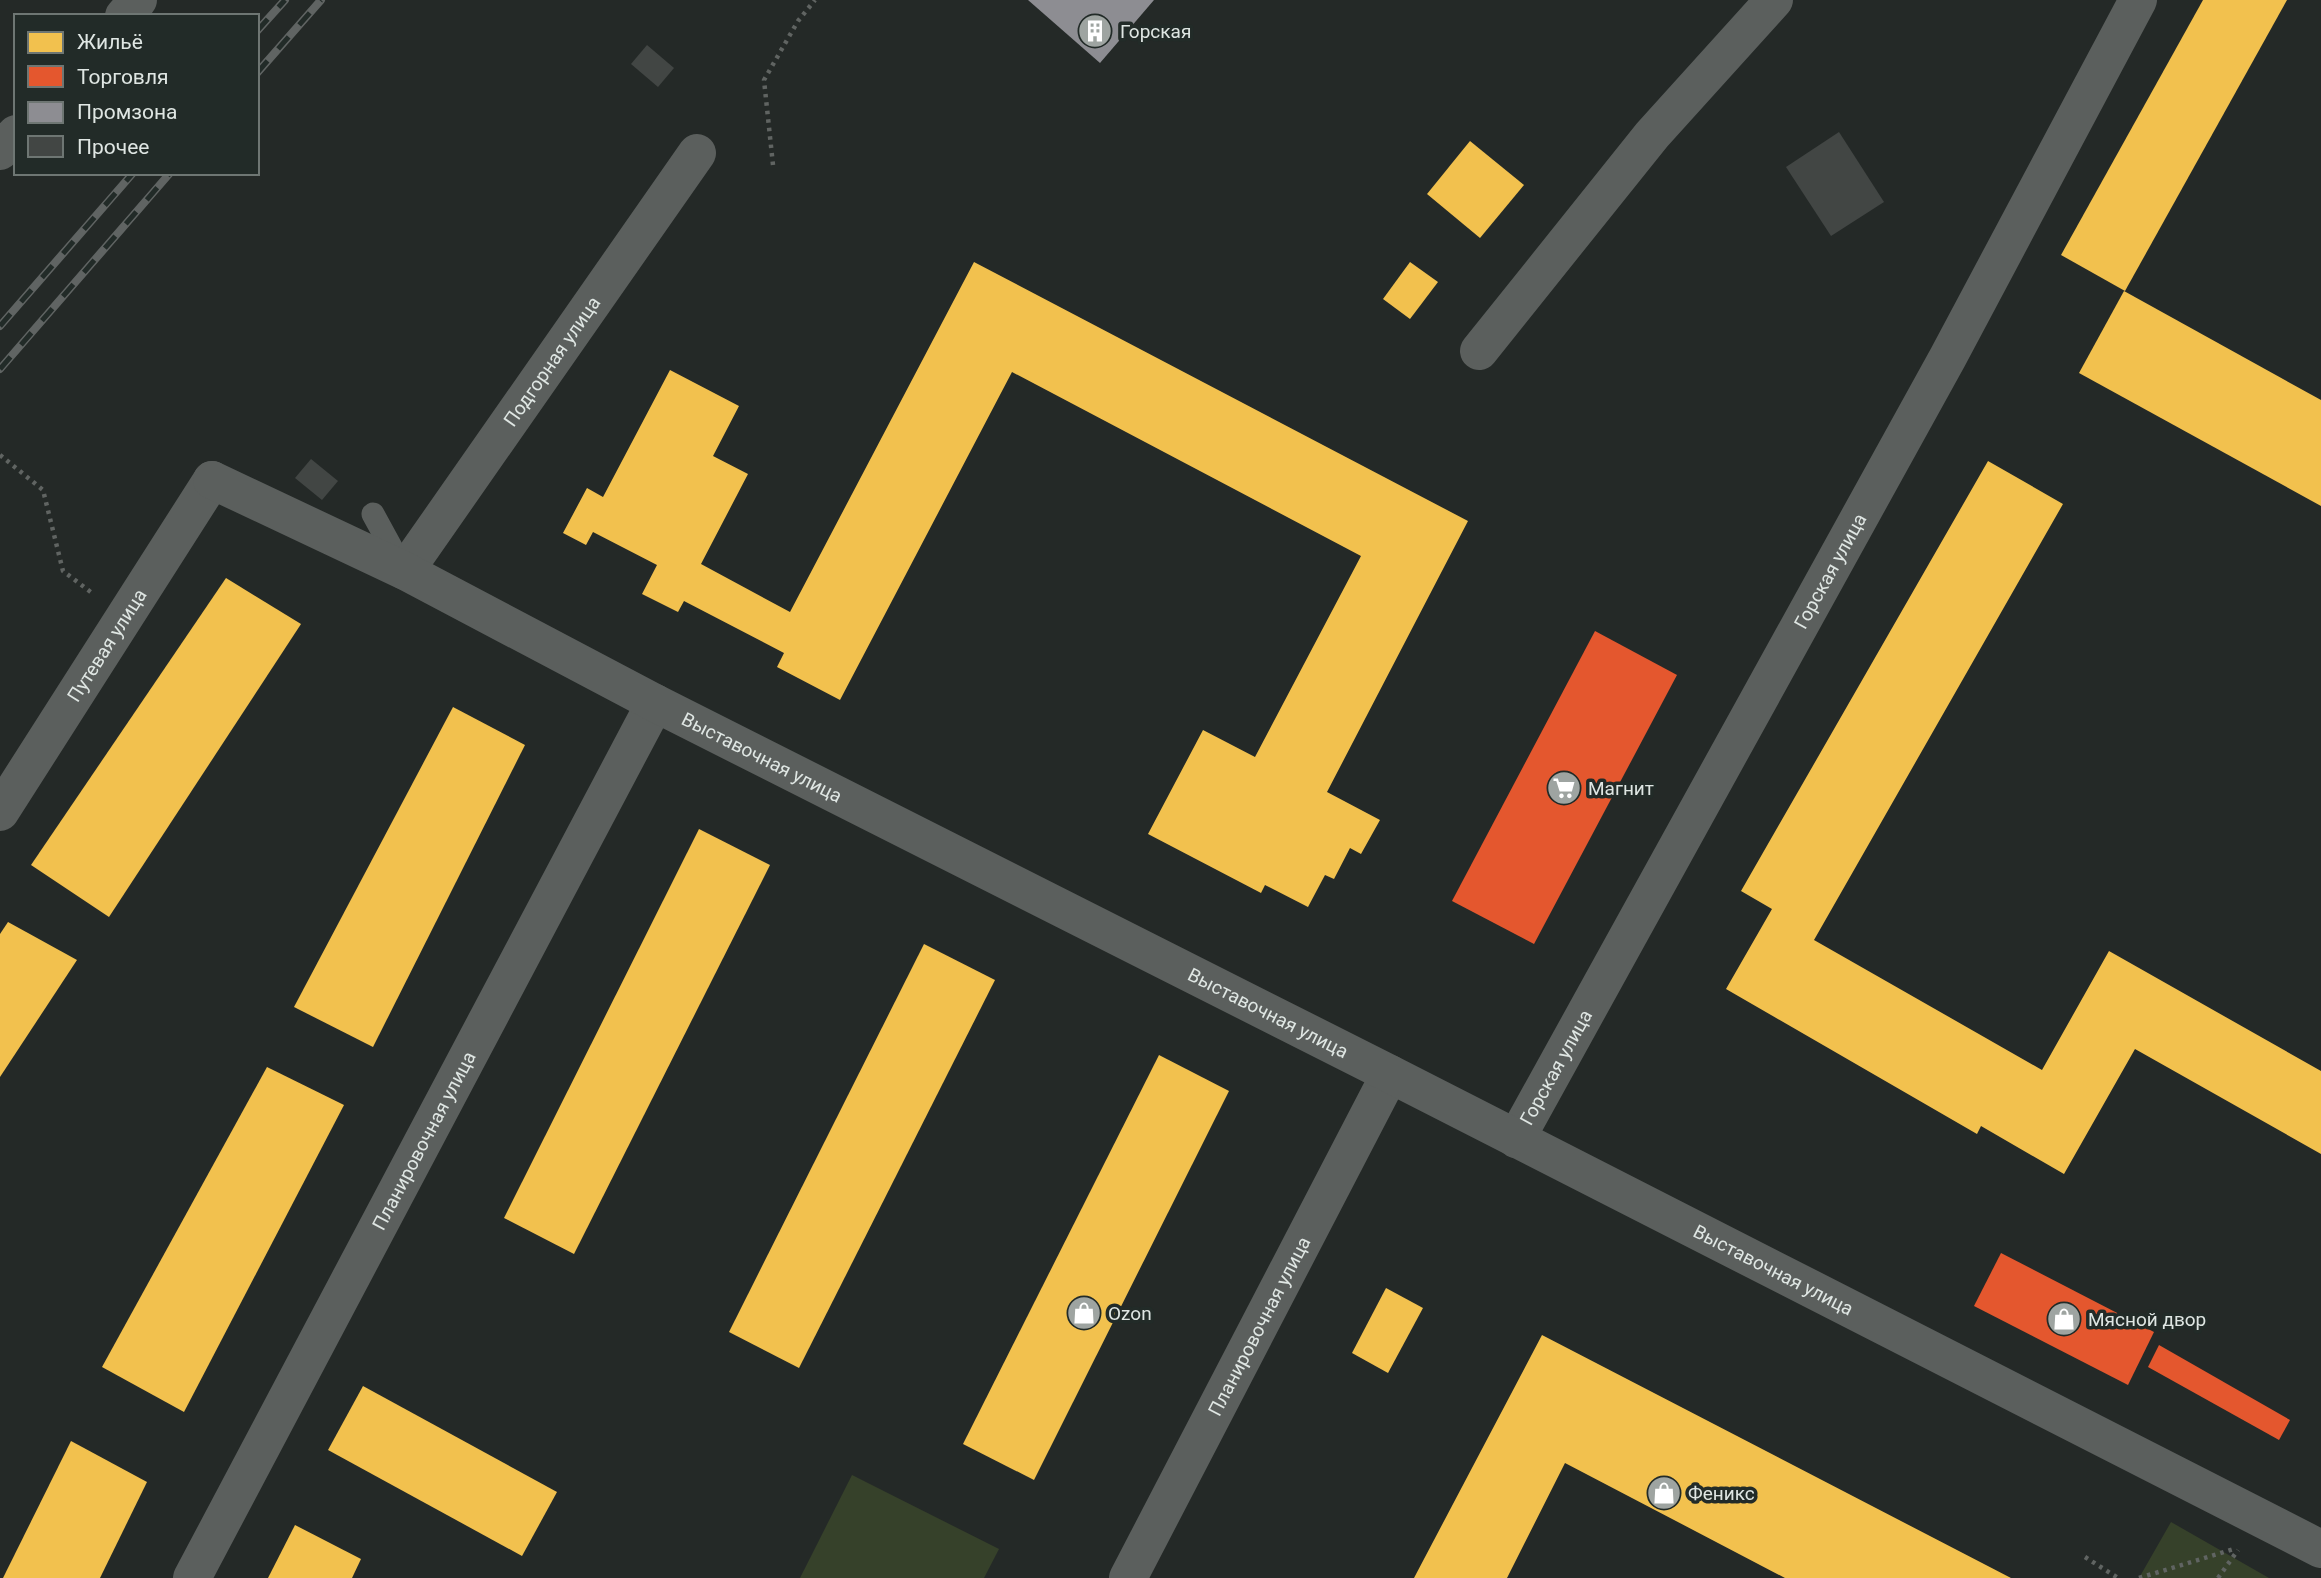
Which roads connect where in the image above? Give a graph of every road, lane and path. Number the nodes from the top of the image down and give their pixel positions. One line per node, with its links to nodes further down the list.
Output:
1 (138, 0): 5 (street)
2 (815, 0): 9 (path)
3 (1774, 0): 10 (street)
4 (2138, 0): 19 (street, Горская улица)
5 (126, 14)
6 (14, 136): 7 (street)
7 (0, 151)
8 (697, 153): 14 (street, Подгорная улица)
9 (773, 164)
10 (1479, 351)
11 (0, 455): 15 (path)
12 (212, 480): 14 (street, Выставочная улица); 15 (street, Путевая улица)
13 (373, 513): 14 (lane)
14 (405, 572): 16 (street, Выставочная улица)
15 (123, 617): 17 (street, Путевая улица)
16 (654, 703): 18 (street, Выставочная улица); 24 (street, Планировочная улица)
17 (0, 812)
18 (1390, 1074): 19 (street, Выставочная улица); 25 (street, Планировочная улица)
19 (1516, 1139): 21 (street, Выставочная улица)
20 (2239, 1547): 22 (path); 27 (path); 28 (path)
21 (2321, 1549)
22 (2250, 1553)
23 (2085, 1558): 26 (path)
24 (192, 1578)
25 (1128, 1578)
26 (2118, 1578)
27 (2139, 1578)
28 (2218, 1578)

